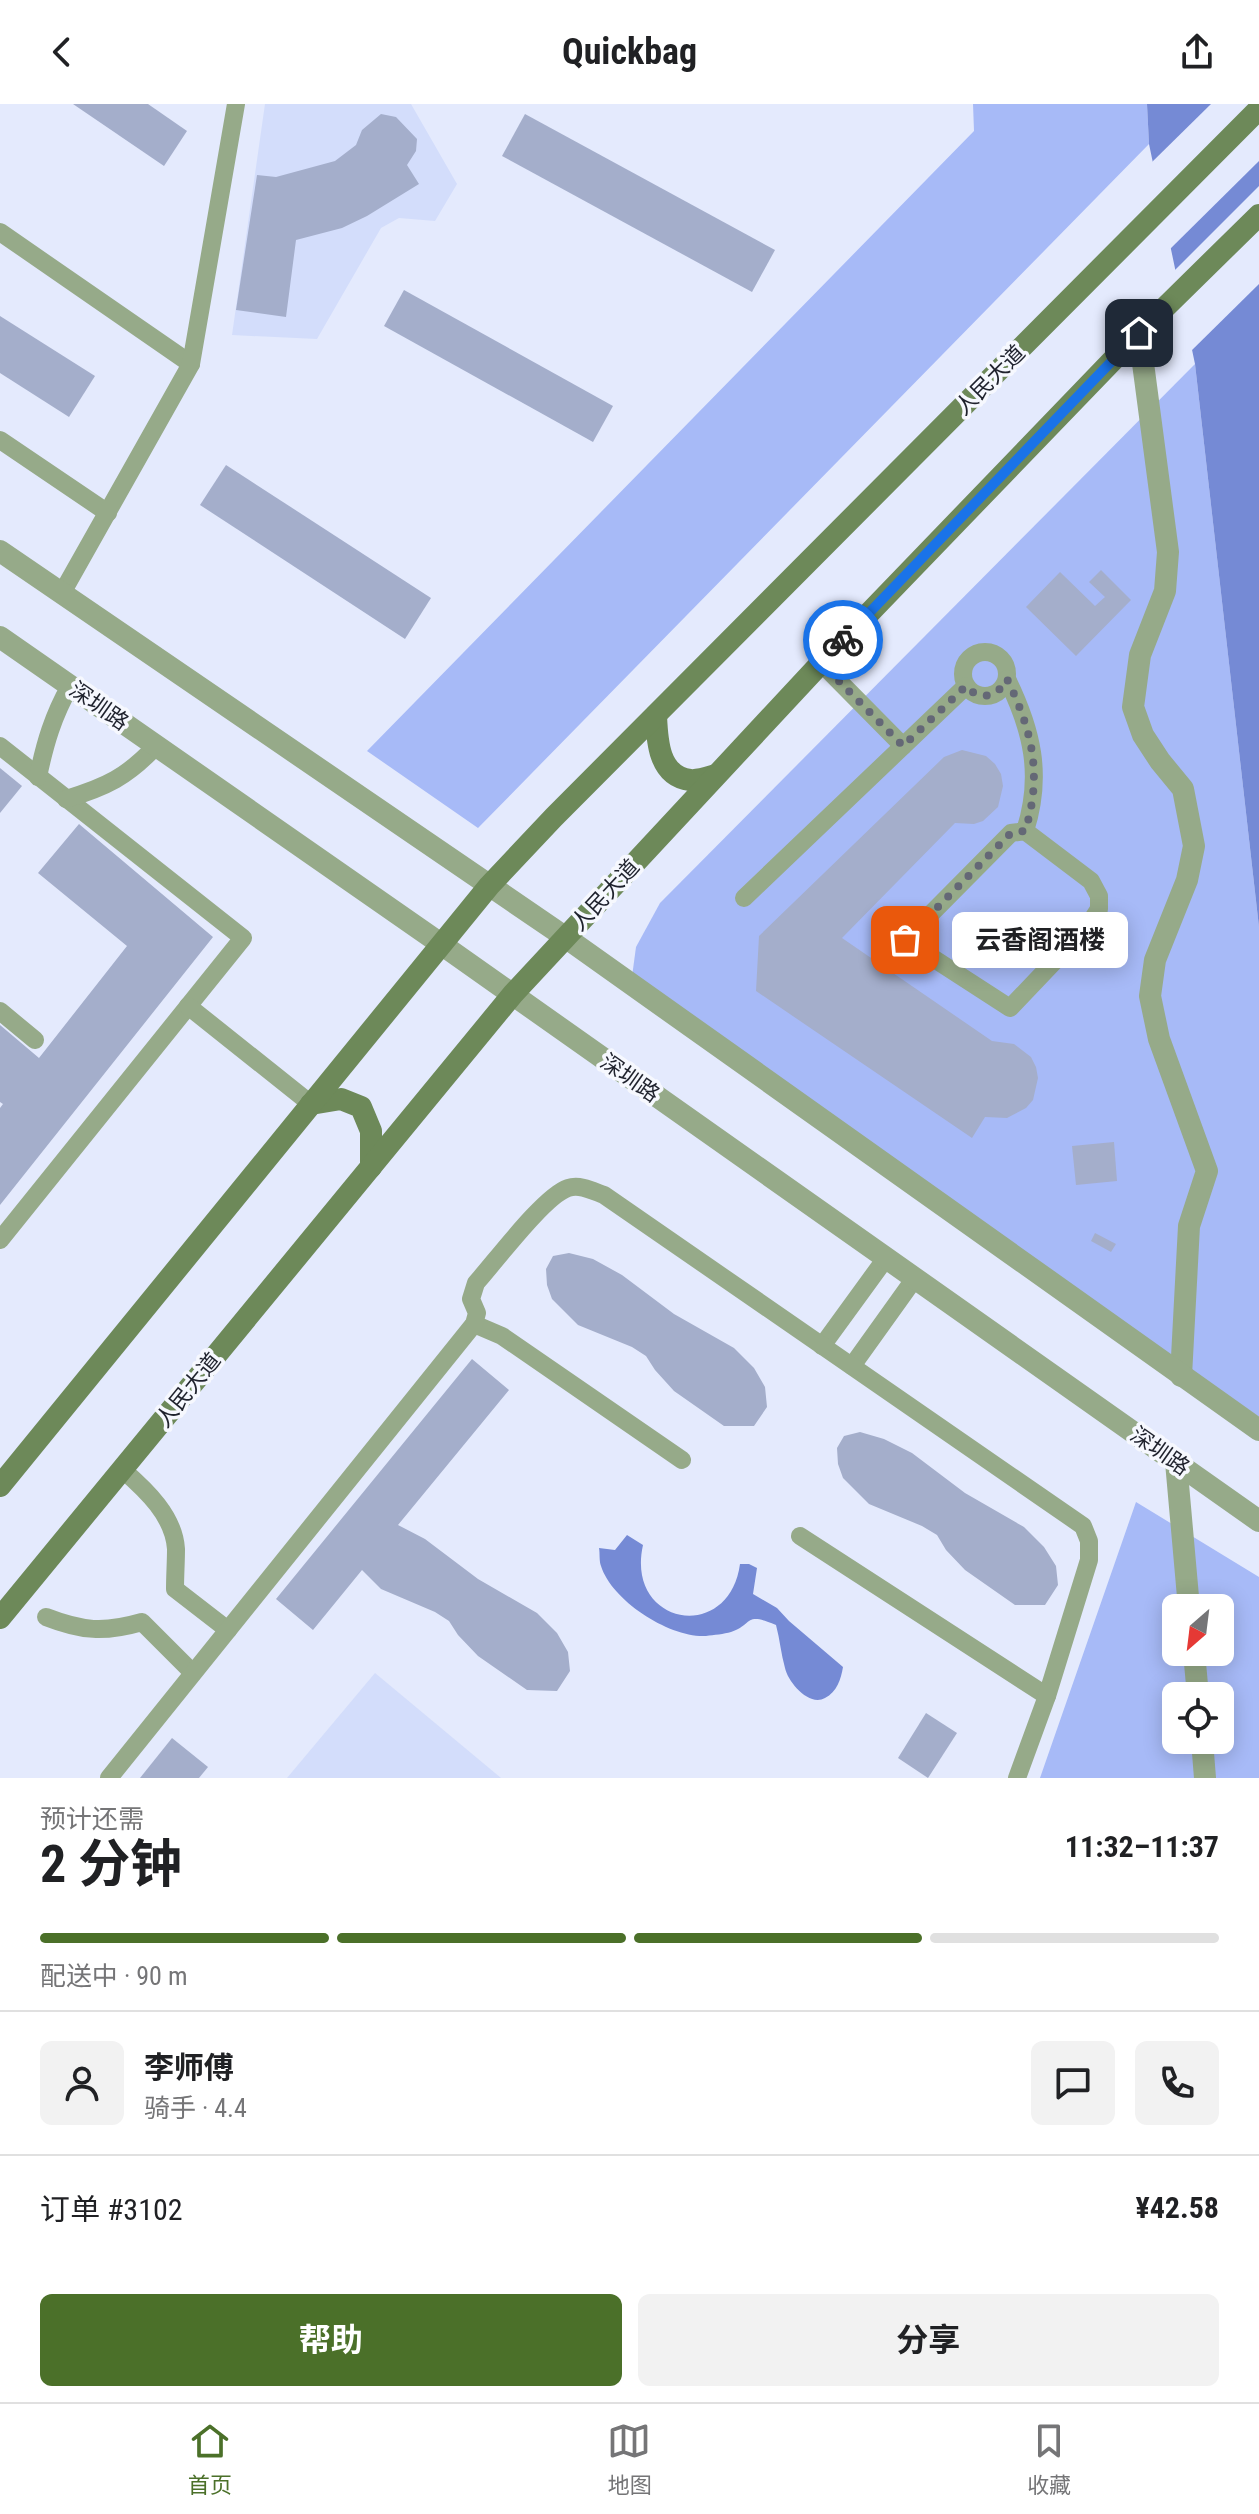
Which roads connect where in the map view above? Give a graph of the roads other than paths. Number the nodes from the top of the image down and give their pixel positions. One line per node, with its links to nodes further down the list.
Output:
1 (236, 104): 6 (lane)
2 (1259, 109): 16 (main road, 人民大道)
3 (1259, 215): 5 (main road, 人民大道)
4 (0, 232): 6 (lane)
5 (1139, 333): 12 (main road, 人民大道); 40 (street)
6 (191, 364): 8 (lane)
7 (0, 440): 8 (lane)
8 (108, 513): 10 (lane)
9 (0, 551): 10 (street)
10 (62, 593): 24 (street)
11 (0, 637): 14 (street, 深圳路)
12 (821, 663): 19 (lane); 20 (main road, 人民大道)
13 (1007, 679): 15 (lane); 15 (lane); 23 (lane)
14 (70, 686): 18 (street, 深圳路); 21 (lane)
15 (966, 686): 19 (lane)
16 (656, 715): 20 (main road); 24 (main road, 人民大道)
17 (0, 746): 21 (lane)
18 (156, 746): 22 (lane); 27 (street, 深圳路)
19 (903, 746): 25 (lane)
20 (716, 775): 26 (main road, 人民大道)
21 (38, 777): 22 (lane)
22 (66, 799): 29 (lane)
23 (1025, 831): 23 (lane)
24 (489, 886): 26 (street); 27 (main road, 人民大道)
25 (744, 898)
26 (565, 937): 28 (main road, 人民大道); 40 (street)
27 (441, 944): 28 (street, 深圳路); 32 (main road, 人民大道)
28 (513, 994): 33 (main road, 人民大道); 35 (street, 深圳路)
29 (188, 1006): 32 (lane); 34 (lane)
30 (0, 1011): 31 (lane)
31 (35, 1040)
32 (311, 1104): 33 (main road); 45 (main road, 人民大道)
33 (371, 1167): 44 (main road, 人民大道)
34 (0, 1240)
35 (886, 1258): 36 (street, 深圳路); 38 (lane)
36 (915, 1278): 39 (lane); 43 (street, 深圳路)
37 (474, 1324): 38 (lane); 42 (lane); 51 (lane)
38 (822, 1346): 39 (lane)
39 (852, 1366): 53 (lane)
40 (1181, 1376): 41 (street)
41 (1259, 1430)
42 (682, 1460)
43 (1176, 1462): 46 (street, 深圳路); 48 (street)
44 (123, 1470): 50 (main road, 人民大道); 51 (lane)
45 (0, 1486)
46 (1259, 1521)
47 (800, 1536): 53 (lane)
48 (1188, 1594)
49 (46, 1617): 52 (lane)
50 (0, 1618)
51 (228, 1630): 52 (lane)
52 (193, 1673): 55 (lane)
53 (1047, 1696): 56 (lane)
54 (1203, 1754): 57 (street)
55 (109, 1778)
56 (1017, 1778)
57 (1205, 1778)

